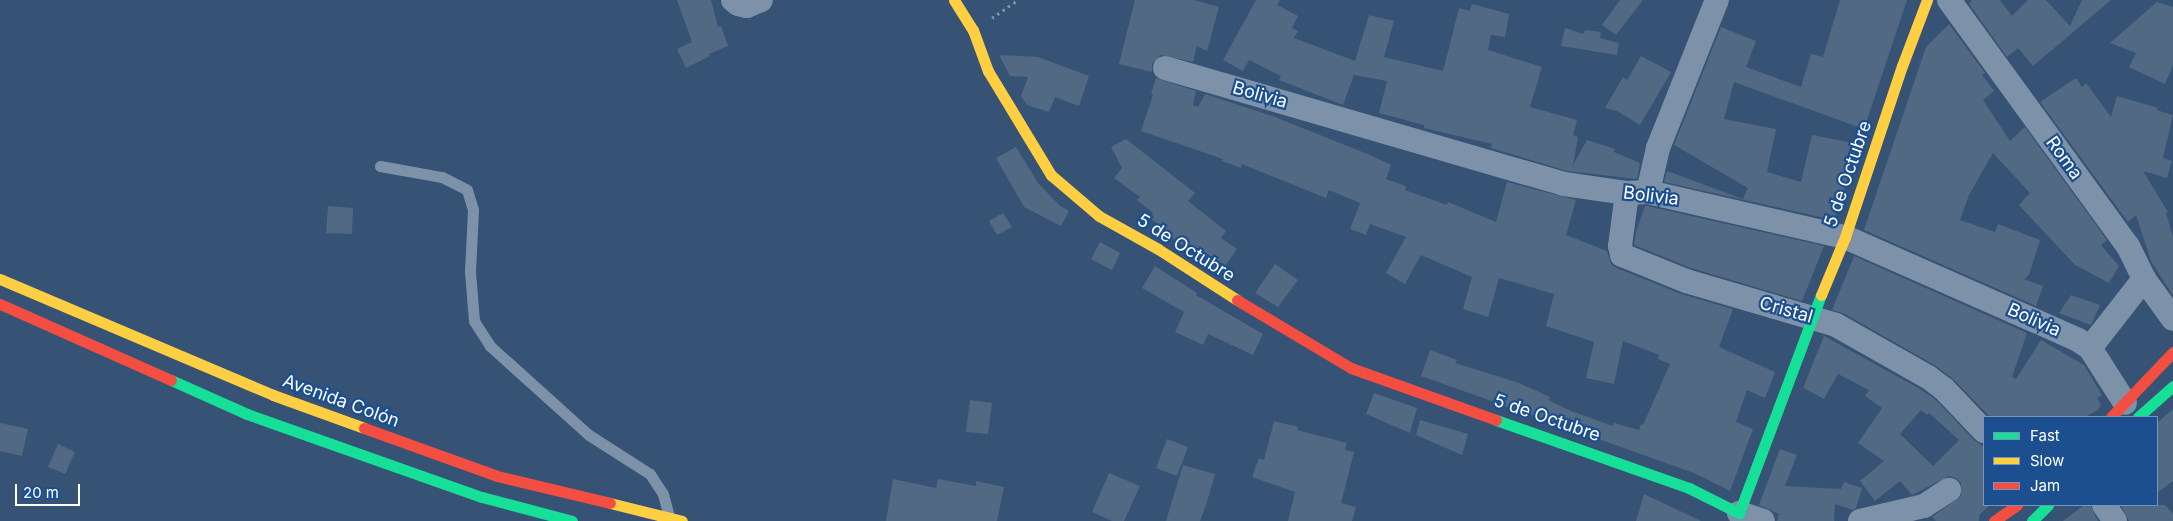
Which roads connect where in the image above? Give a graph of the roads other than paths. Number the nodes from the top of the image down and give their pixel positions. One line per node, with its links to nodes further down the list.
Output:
1 (733, 0): 2 (street)
2 (761, 0)
3 (954, 0): 25 (street, 5 de Octubre)
4 (1716, 0): 9 (street)
5 (1927, 0): 10 (street, 5 de Octubre)
6 (1949, 0): 12 (street, Roma)
7 (1165, 68): 9 (street, Bolivia)
8 (380, 166): 26 (lane)
9 (1638, 192): 10 (street, Bolivia); 14 (street, Cristal)
10 (1845, 237): 14 (street, 5 de Octubre); 16 (street, Bolivia)
11 (0, 279): 26 (street, Avenida Colón)
12 (2144, 279): 15 (street, Roma); 16 (street)
13 (0, 304): 27 (street)
14 (1812, 318): 20 (street, Cristal); 25 (street, 5 de Octubre)
15 (2173, 319)
16 (2090, 348): 19 (street, Bolivia)
17 (2173, 352): 19 (street)
18 (2173, 386): 19 (street)
19 (2125, 413)
20 (1983, 430)
21 (1949, 490): 30 (street)
22 (2016, 506): 31 (street)
23 (2047, 506): 32 (street)
24 (2105, 506): 33 (street)
25 (1739, 513): 29 (street)
26 (670, 518): 28 (street, Avenida Colón)
27 (572, 521)
28 (682, 521)
29 (1764, 521)
30 (1860, 521)
31 (1994, 521)
32 (2032, 521)
33 (2115, 521)

